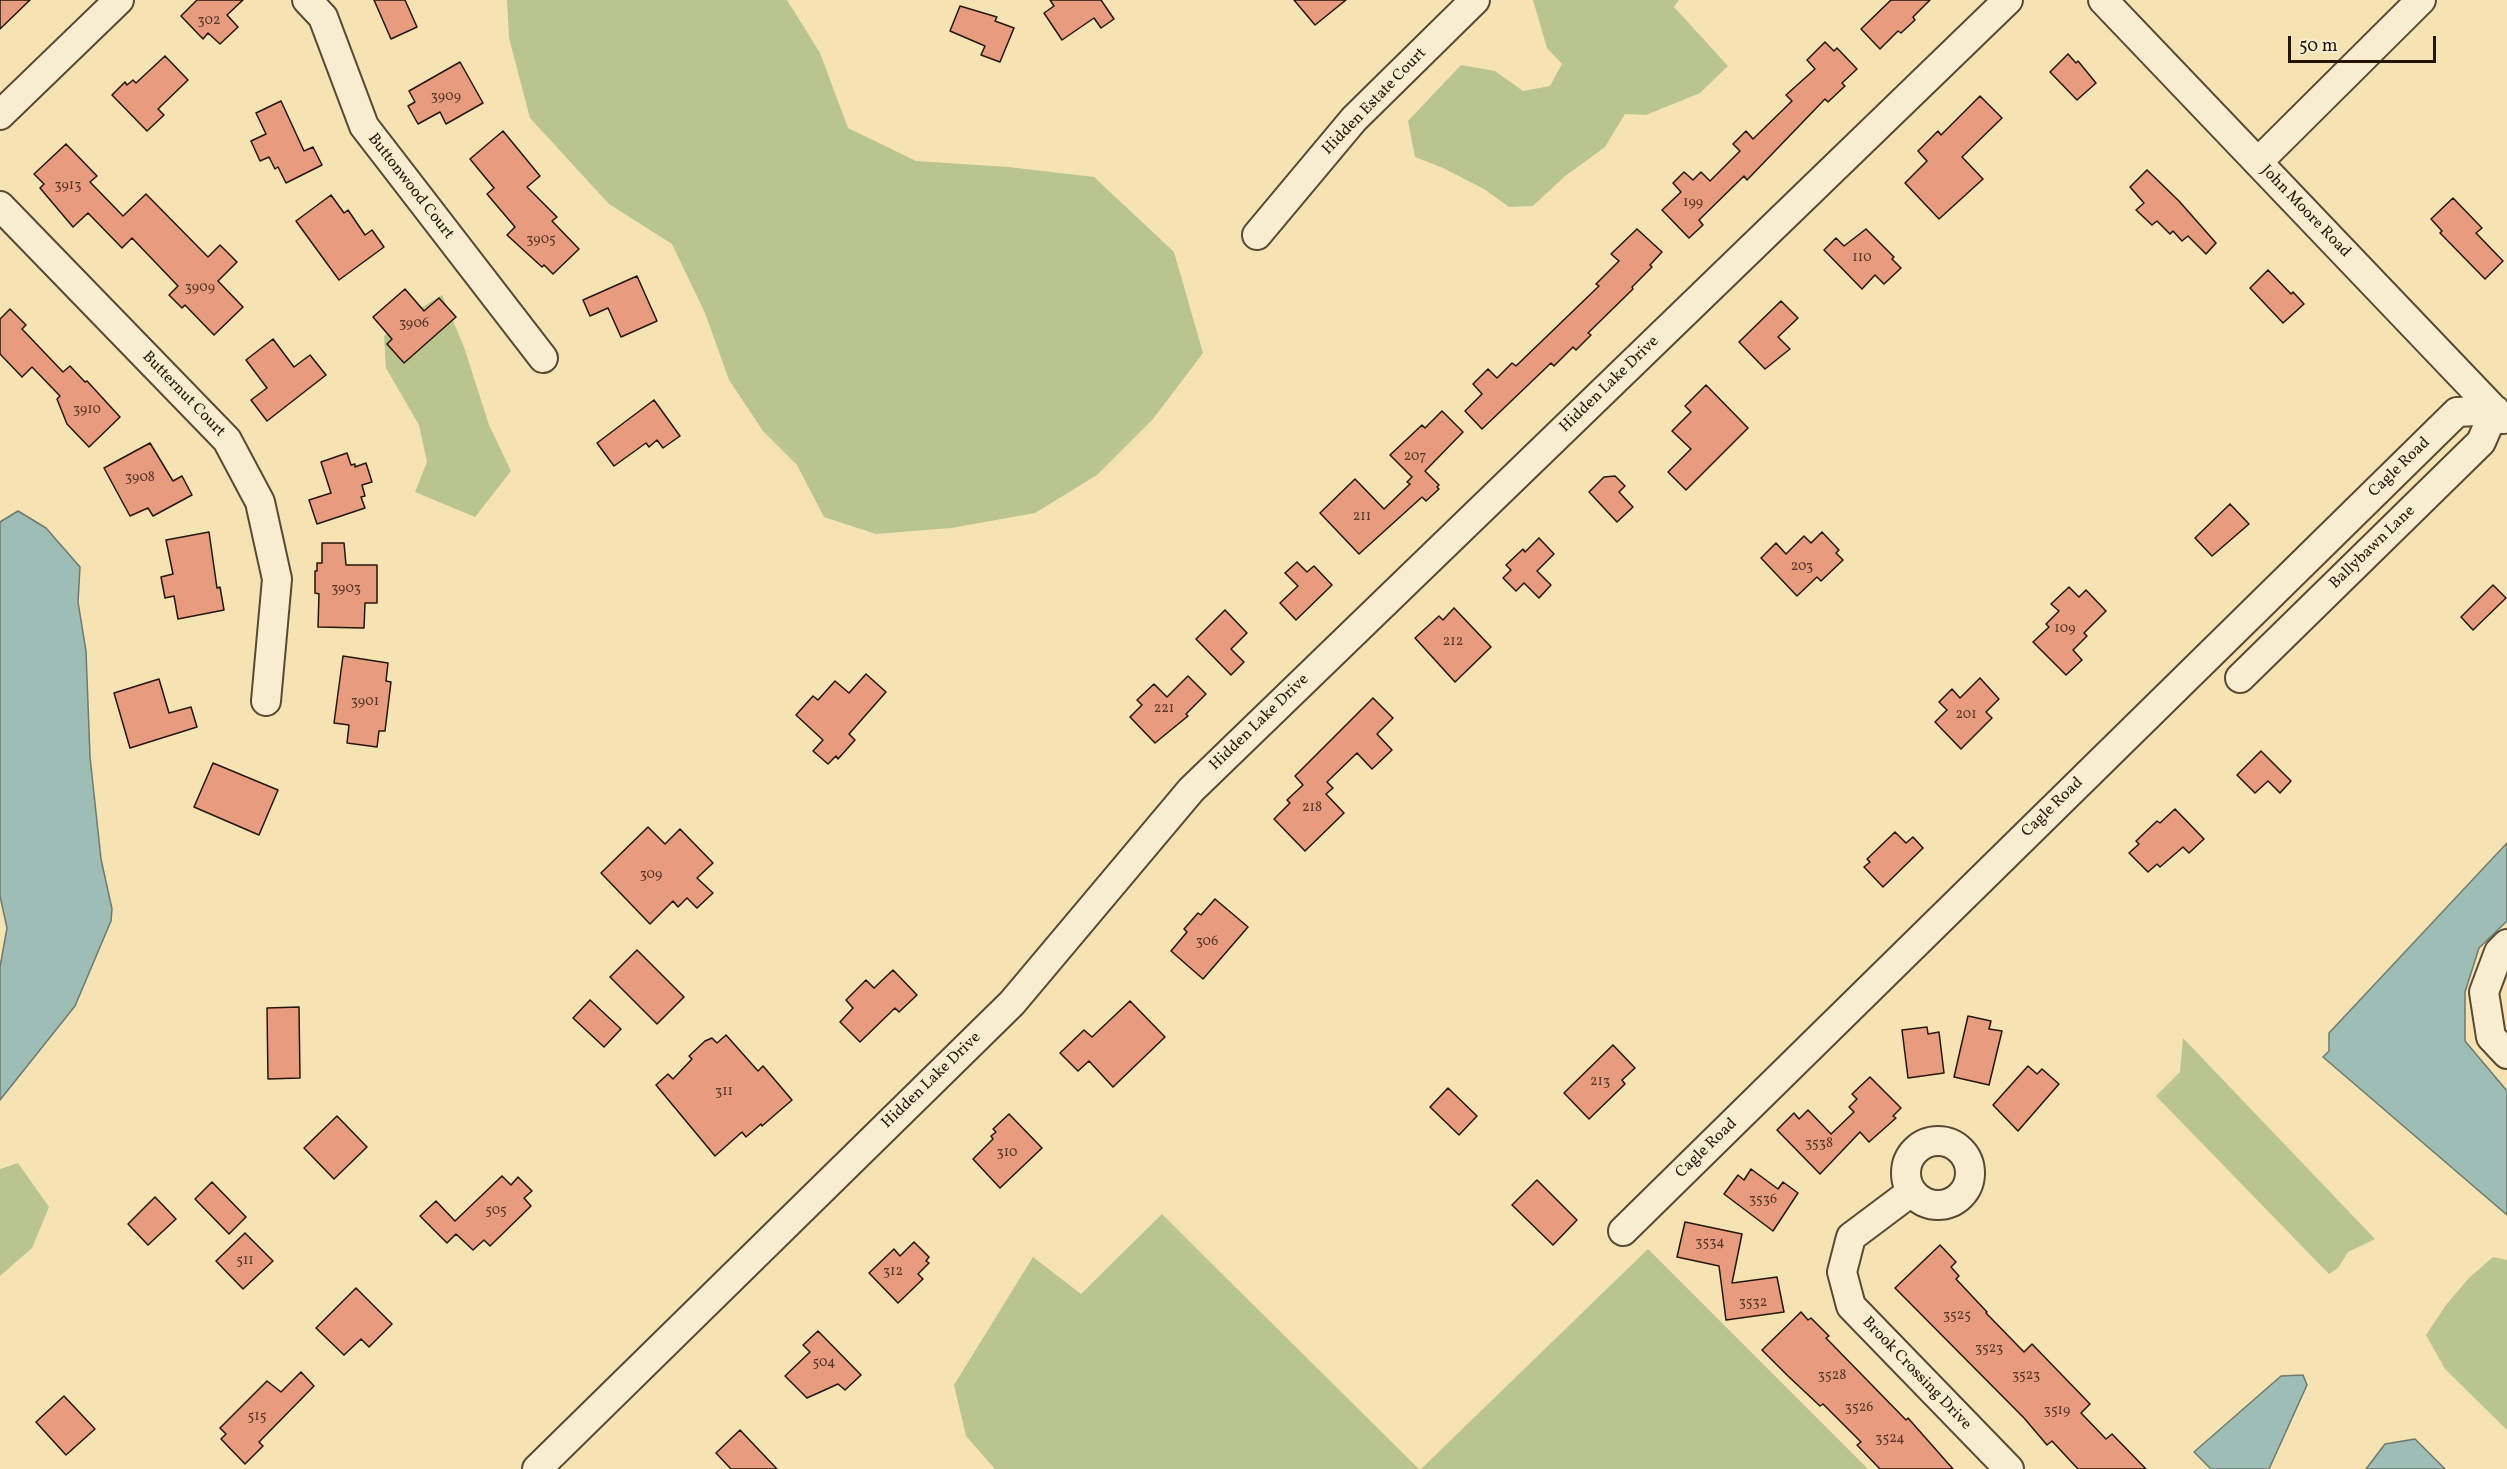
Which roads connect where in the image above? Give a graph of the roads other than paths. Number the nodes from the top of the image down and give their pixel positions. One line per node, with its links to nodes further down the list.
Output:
1 (119, 0): 7 (street)
2 (307, 0): 11 (street, Buttonwood Court)
3 (1475, 0): 10 (street, Hidden Estate Court)
4 (2008, 0): 19 (street, Hidden Lake Drive)
5 (2103, 0): 8 (street, John Moore Road)
6 (2421, 0): 8 (street)
7 (0, 115)
8 (2258, 162): 12 (street, John Moore Road)
9 (0, 206): 14 (street, Butternut Court)
10 (1257, 236)
11 (543, 358)
12 (2501, 417): 13 (street, Ballybawn Lane); 18 (street, Cagle Road)
13 (2240, 678)
14 (266, 701)
15 (2507, 944): 16 (street)
16 (2507, 1054)
17 (1911, 1192): 20 (street, Brook Crossing Drive)
18 (1623, 1231)
19 (537, 1469)
20 (2009, 1469)

